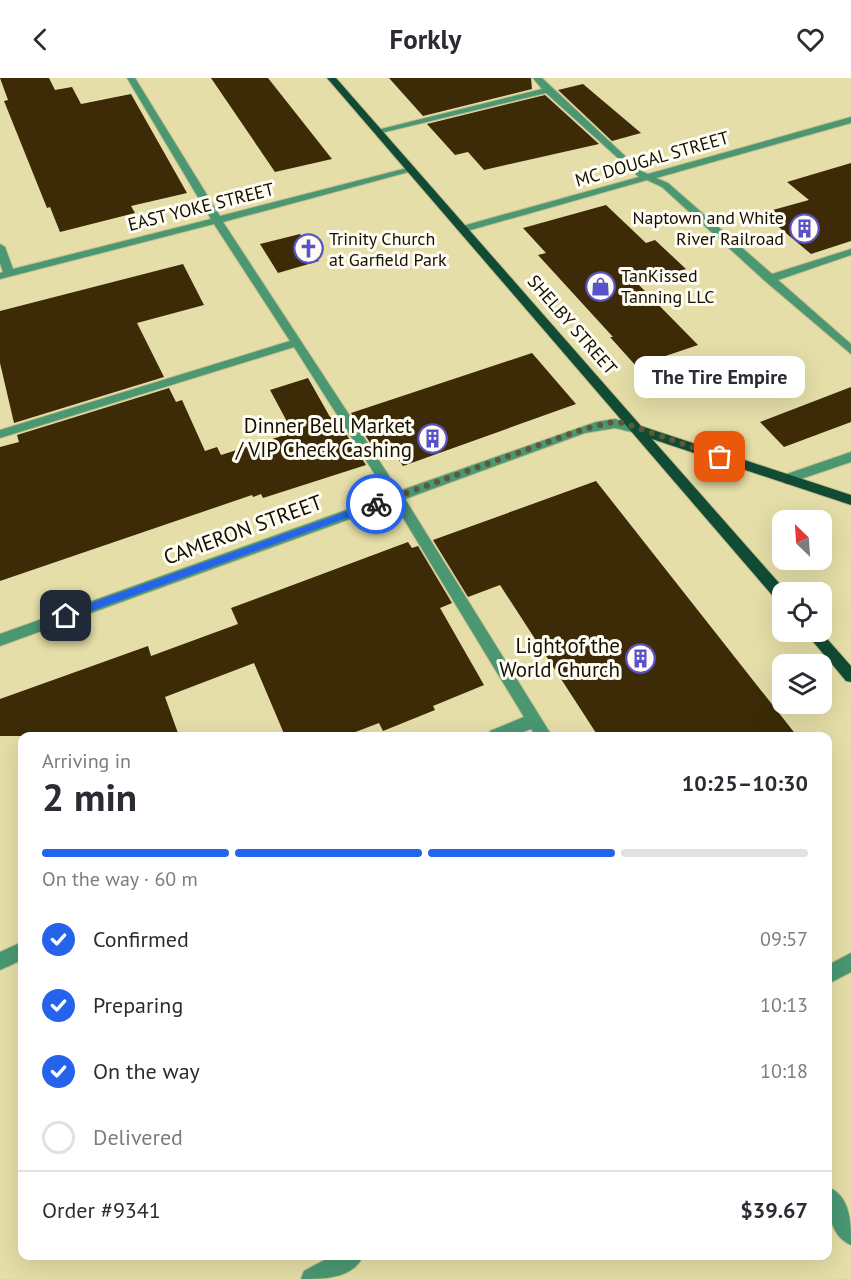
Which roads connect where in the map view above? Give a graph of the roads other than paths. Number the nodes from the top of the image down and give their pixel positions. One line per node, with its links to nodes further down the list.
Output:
1 (131, 78): 9 (street)
2 (331, 78): 6 (main road, SHELBY STREET)
3 (537, 78): 4 (street)
4 (548, 90): 6 (street); 8 (street)
5 (851, 120): 8 (street, MC DOUGAL STREET)
6 (377, 131): 7 (main road, SHELBY STREET)
7 (411, 170): 9 (street, EAST YOKE STREET); 10 (main road, SHELBY STREET)
8 (646, 177): 10 (street, MC DOUGAL STREET); 14 (street)
9 (218, 220): 13 (street, EAST YOKE STREET); 15 (street)
10 (463, 229): 17 (main road, SHELBY STREET)
11 (0, 247): 13 (street)
12 (851, 252): 14 (street)
13 (5, 275)
14 (769, 279): 16 (street)
15 (298, 342): 18 (street); 21 (street)
16 (851, 350)
17 (636, 429): 20 (main road); 21 (street, CAMERON STREET); 23 (main road, SHELBY STREET)
18 (0, 434)
19 (851, 457): 20 (street)
20 (786, 479): 22 (main road)
21 (396, 496): 24 (street, CAMERON STREET); 27 (street)
22 (851, 500)
23 (772, 585)
24 (0, 640)
25 (821, 642): 26 (main road)
26 (851, 676)
27 (534, 720): 28 (street); 29 (street)
28 (506, 732)
29 (542, 732)
30 (18, 953): 31 (street)
31 (0, 961)
32 (851, 962): 33 (street)
33 (832, 973)
34 (832, 1203): 35 (street)
35 (851, 1234)
36 (345, 1260): 37 (street)
37 (312, 1279)

